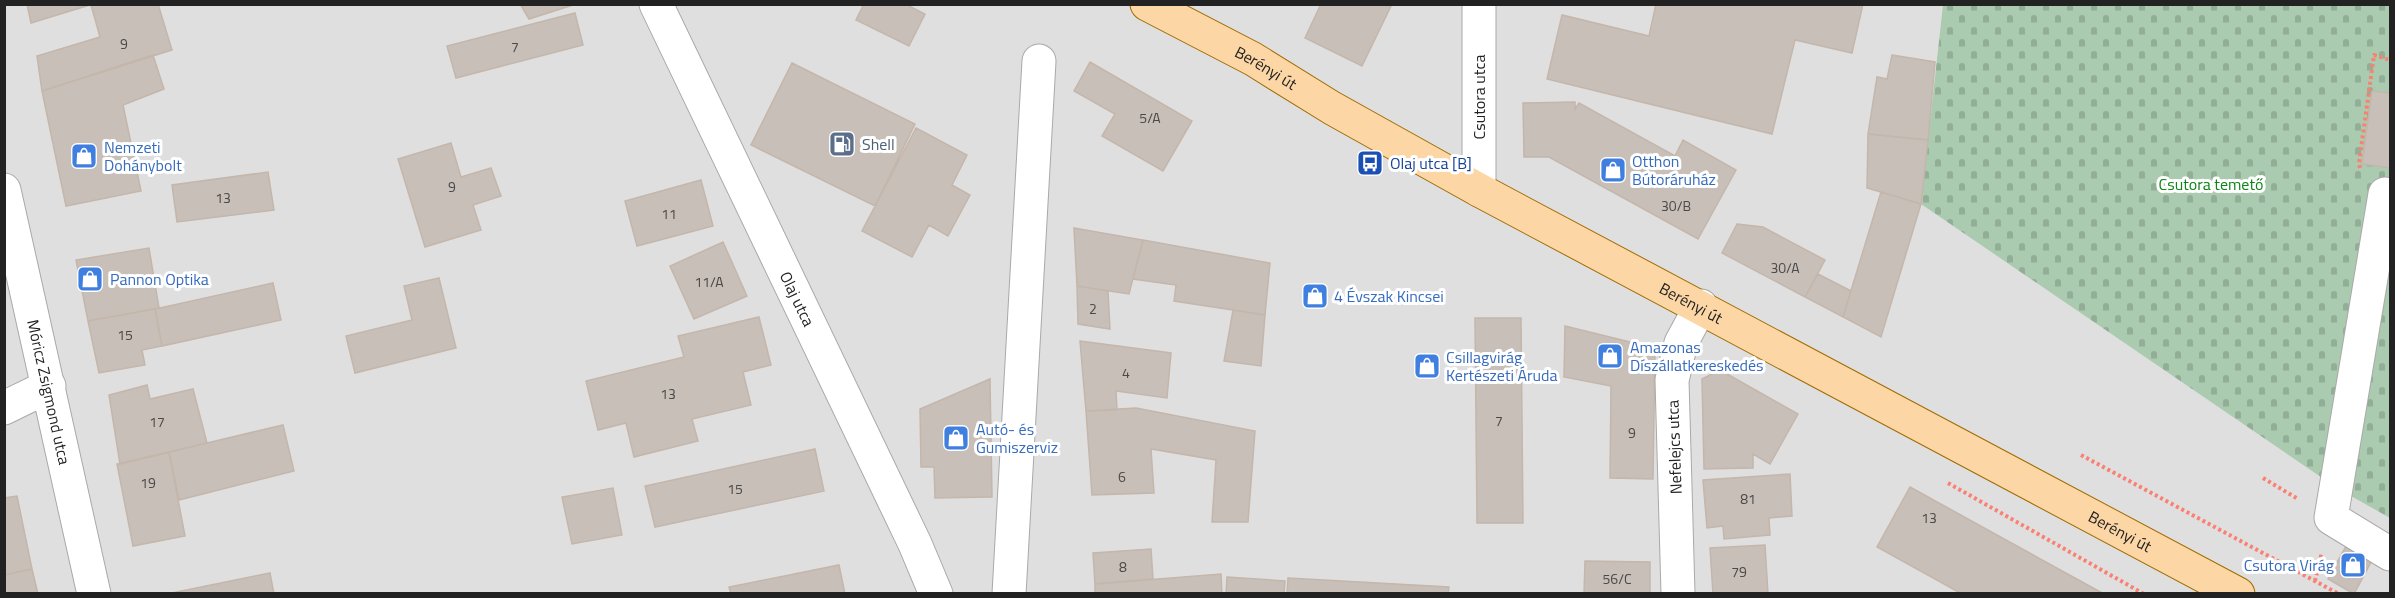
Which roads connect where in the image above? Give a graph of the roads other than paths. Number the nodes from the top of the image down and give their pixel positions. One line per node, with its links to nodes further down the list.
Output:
1 (656, 4): 13 (street, Olaj utca)
2 (1147, 4): 6 (main road, Berényi út)
3 (1479, 4): 6 (street, Csutora utca)
4 (1039, 62): 14 (street)
5 (4, 190): 9 (street, Móricz Zsigmond utca)
6 (1479, 190): 8 (main road, Berényi út)
7 (2385, 194): 11 (street)
8 (1701, 306): 15 (street, Nefelejcs utca); 16 (main road, Berényi út)
9 (49, 386): 10 (street); 12 (street, Móricz Zsigmond utca)
10 (4, 408)
11 (2391, 554)
12 (94, 594)
13 (936, 594)
14 (1009, 594)
15 (1678, 594)
16 (2238, 594)

